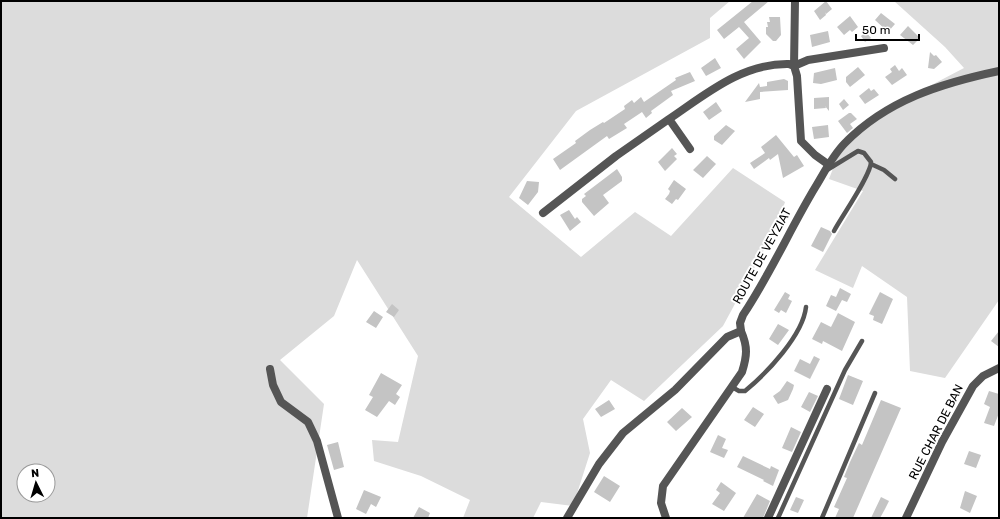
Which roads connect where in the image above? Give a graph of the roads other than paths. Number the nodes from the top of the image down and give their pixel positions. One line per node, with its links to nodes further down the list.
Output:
1 (795, 1): 3 (street)
2 (884, 48): 3 (street)
3 (794, 66): 5 (street); 8 (street)
4 (999, 71): 8 (street, ROUTE DE VEYZIAT)
5 (670, 119): 6 (street); 10 (street)
6 (690, 149)
7 (871, 164): 8 (lane); 9 (lane); 11 (lane)
8 (827, 168): 13 (street, ROUTE DE VEYZIAT)
9 (895, 179)
10 (542, 213)
11 (834, 231)
12 (806, 306): 17 (lane)
13 (741, 331): 17 (street); 21 (street)
14 (862, 341): 24 (lane)
15 (999, 368): 26 (street, RUE CHAR DE BAN)
16 (270, 369): 20 (street)
17 (732, 387): 22 (street)
18 (827, 389): 23 (street)
19 (875, 393): 25 (lane)
20 (338, 518)
21 (567, 518)
22 (666, 518)
23 (768, 518)
24 (778, 518)
25 (822, 518)
26 (906, 518)

